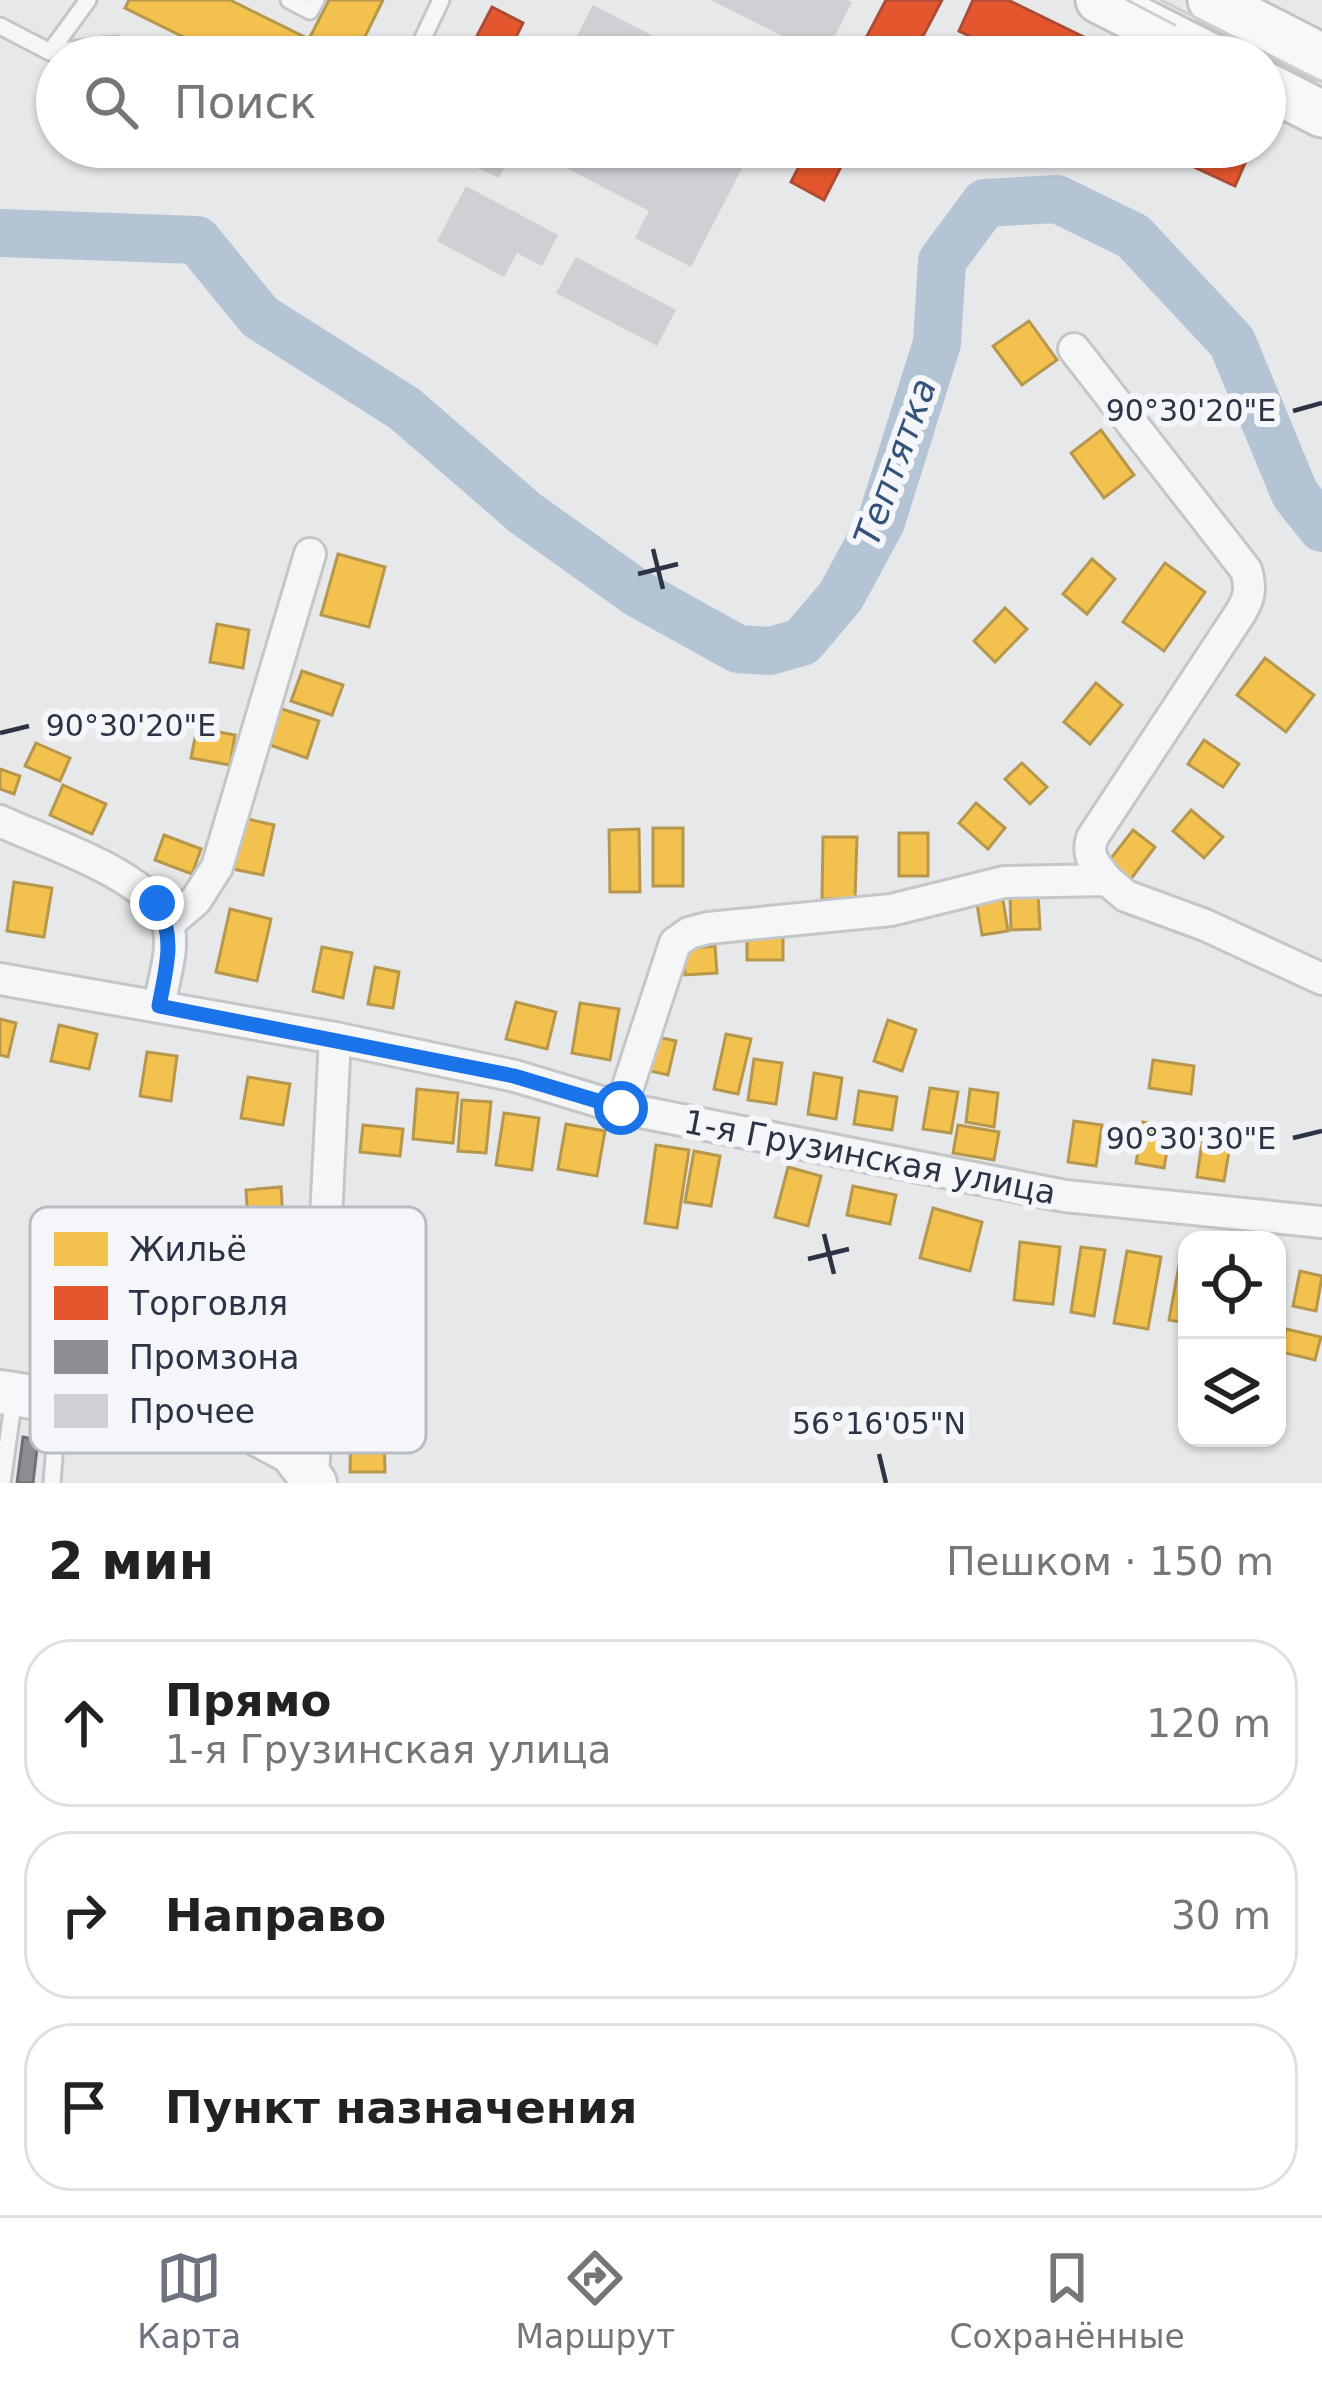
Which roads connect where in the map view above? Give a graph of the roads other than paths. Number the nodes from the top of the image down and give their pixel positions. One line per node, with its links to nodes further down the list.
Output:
1 (88, 0): 8 (lane)
2 (289, 0): 3 (lane)
3 (316, 0)
4 (441, 0): 9 (lane)
5 (1099, 0): 10 (main road)
6 (1211, 0): 11 (main road)
7 (0, 26): 13 (lane)
8 (62, 36)
9 (424, 36)
10 (1169, 36)
11 (1282, 36)
12 (1286, 38): 14 (main road)
13 (36, 45)
14 (1322, 56)
15 (1286, 96): 16 (main road)
16 (1322, 114)
17 (1074, 349): 20 (street)
18 (310, 554): 21 (street)
19 (0, 821): 21 (street)
20 (1107, 880): 23 (street); 26 (street)
21 (168, 924): 24 (street)
22 (0, 979): 24 (street, 1-я Грузинская улица)
23 (1322, 979)
24 (159, 1006): 25 (street, 1-я Грузинская улица)
25 (335, 1038): 26 (street, 1-я Грузинская улица); 27 (street)
26 (621, 1108): 28 (street, 1-я Грузинская улица)
27 (327, 1207)
28 (1322, 1222)
29 (7, 1393): 33 (lane)
30 (54, 1453): 34 (lane)
31 (293, 1453): 32 (main road)
32 (314, 1480)
33 (2, 1483)
34 (52, 1483)

